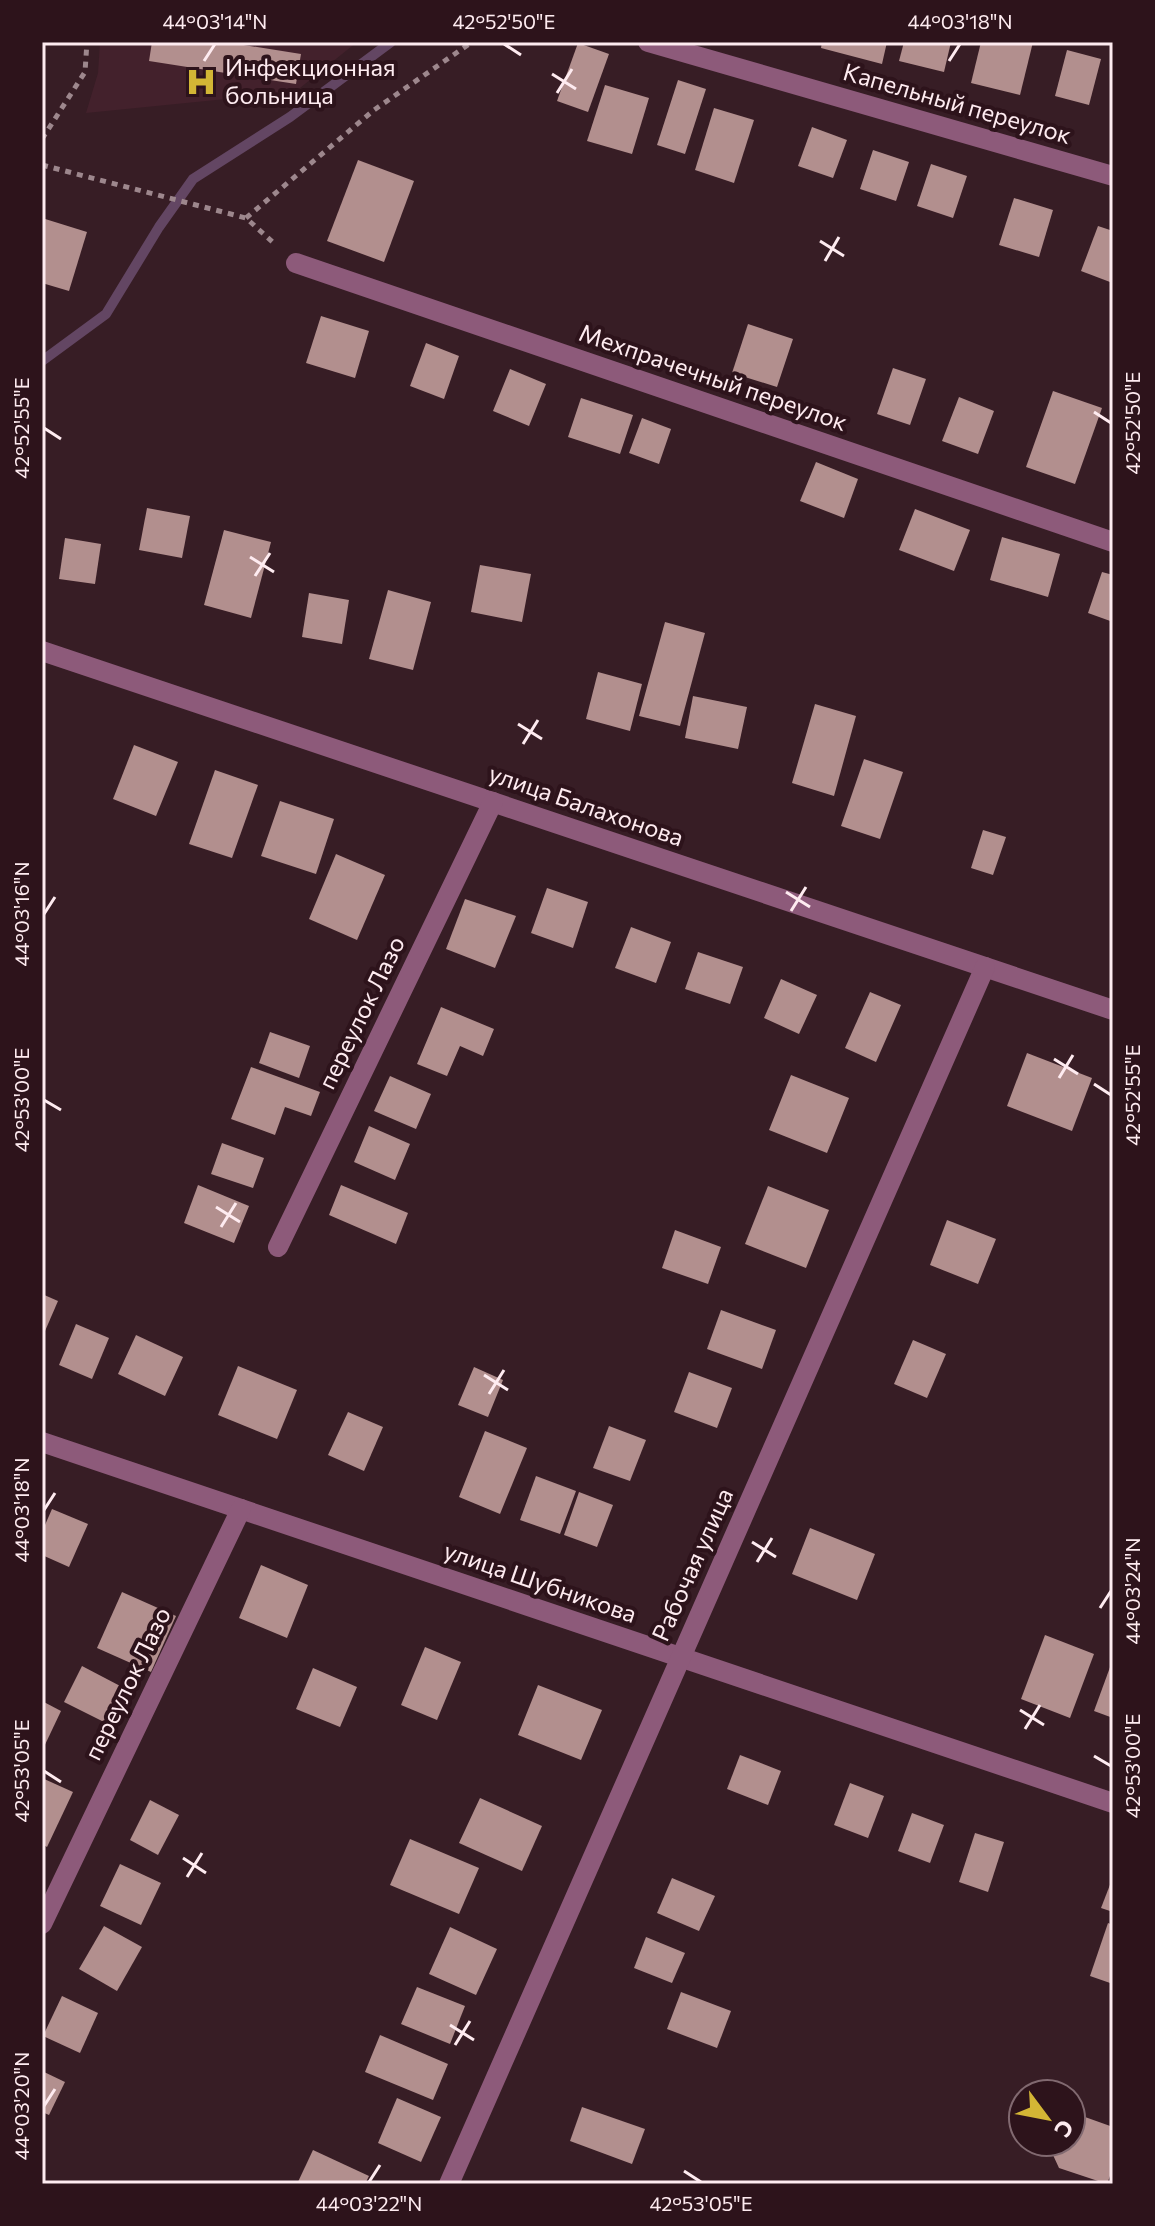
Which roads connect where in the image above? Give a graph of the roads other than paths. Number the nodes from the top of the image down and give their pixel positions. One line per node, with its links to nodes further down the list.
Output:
1 (648, 42): 2 (street, Капельный переулок)
2 (1113, 176)
3 (296, 263): 4 (street, Мехпрачечный переулок)
4 (1113, 542)
5 (42, 651): 6 (street, улица Балахонова)
6 (493, 802): 7 (street, улица Балахонова); 9 (street, переулок Лазо)
7 (985, 967): 8 (street, улица Балахонова); 12 (street, Рабочая улица)
8 (1113, 1010)
9 (278, 1247)
10 (42, 1442): 11 (street, улица Шубникова)
11 (241, 1509): 12 (street, улица Шубникова); 14 (street, переулок Лазо)
12 (681, 1657): 13 (street, улица Шубникова); 15 (street, Рабочая улица)
13 (1113, 1803)
14 (42, 1924)
15 (449, 2184)

